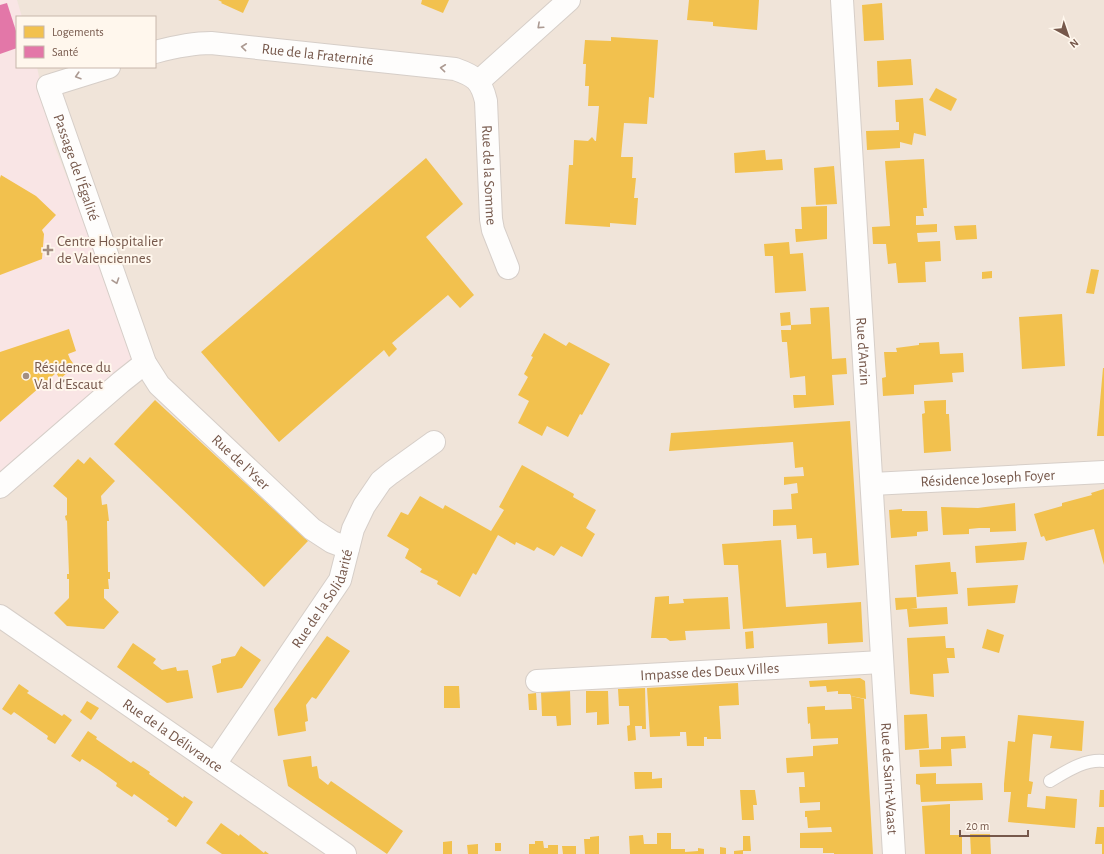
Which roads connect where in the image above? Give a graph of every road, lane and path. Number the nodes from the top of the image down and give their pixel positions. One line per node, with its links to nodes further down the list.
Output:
1 (570, 0): 5 (street, one-way to 5)
2 (842, 0): 11 (street, Rue d'Anzin)
3 (156, 52): 5 (street, Rue de la Fraternité, one-way to 3)
4 (106, 68): 7 (street, Passage de l'Égalité, one-way to 7)
5 (479, 81): 6 (street, Rue de la Somme)
6 (508, 268)
7 (145, 363): 10 (street); 12 (street, Rue de l'Yser)
8 (434, 442): 12 (street, Rue de la Solidarité)
9 (1104, 472): 11 (street, Résidence Joseph Foyer)
10 (3, 480)
11 (872, 484): 14 (street, Rue d'Anzin)
12 (348, 548): 18 (street, Rue de la Solidarité)
13 (0, 616): 18 (street, Rue de la Délivrance)
14 (882, 662): 15 (street, Impasse des Deux Villes); 16 (street, Rue d'Anzin)
15 (537, 681)
16 (885, 703): 21 (street, Rue de Saint-Waast)
17 (1104, 761): 19 (lane)
18 (215, 764): 20 (street, Rue de la Délivrance)
19 (1050, 781)
20 (345, 854)
21 (894, 854)

